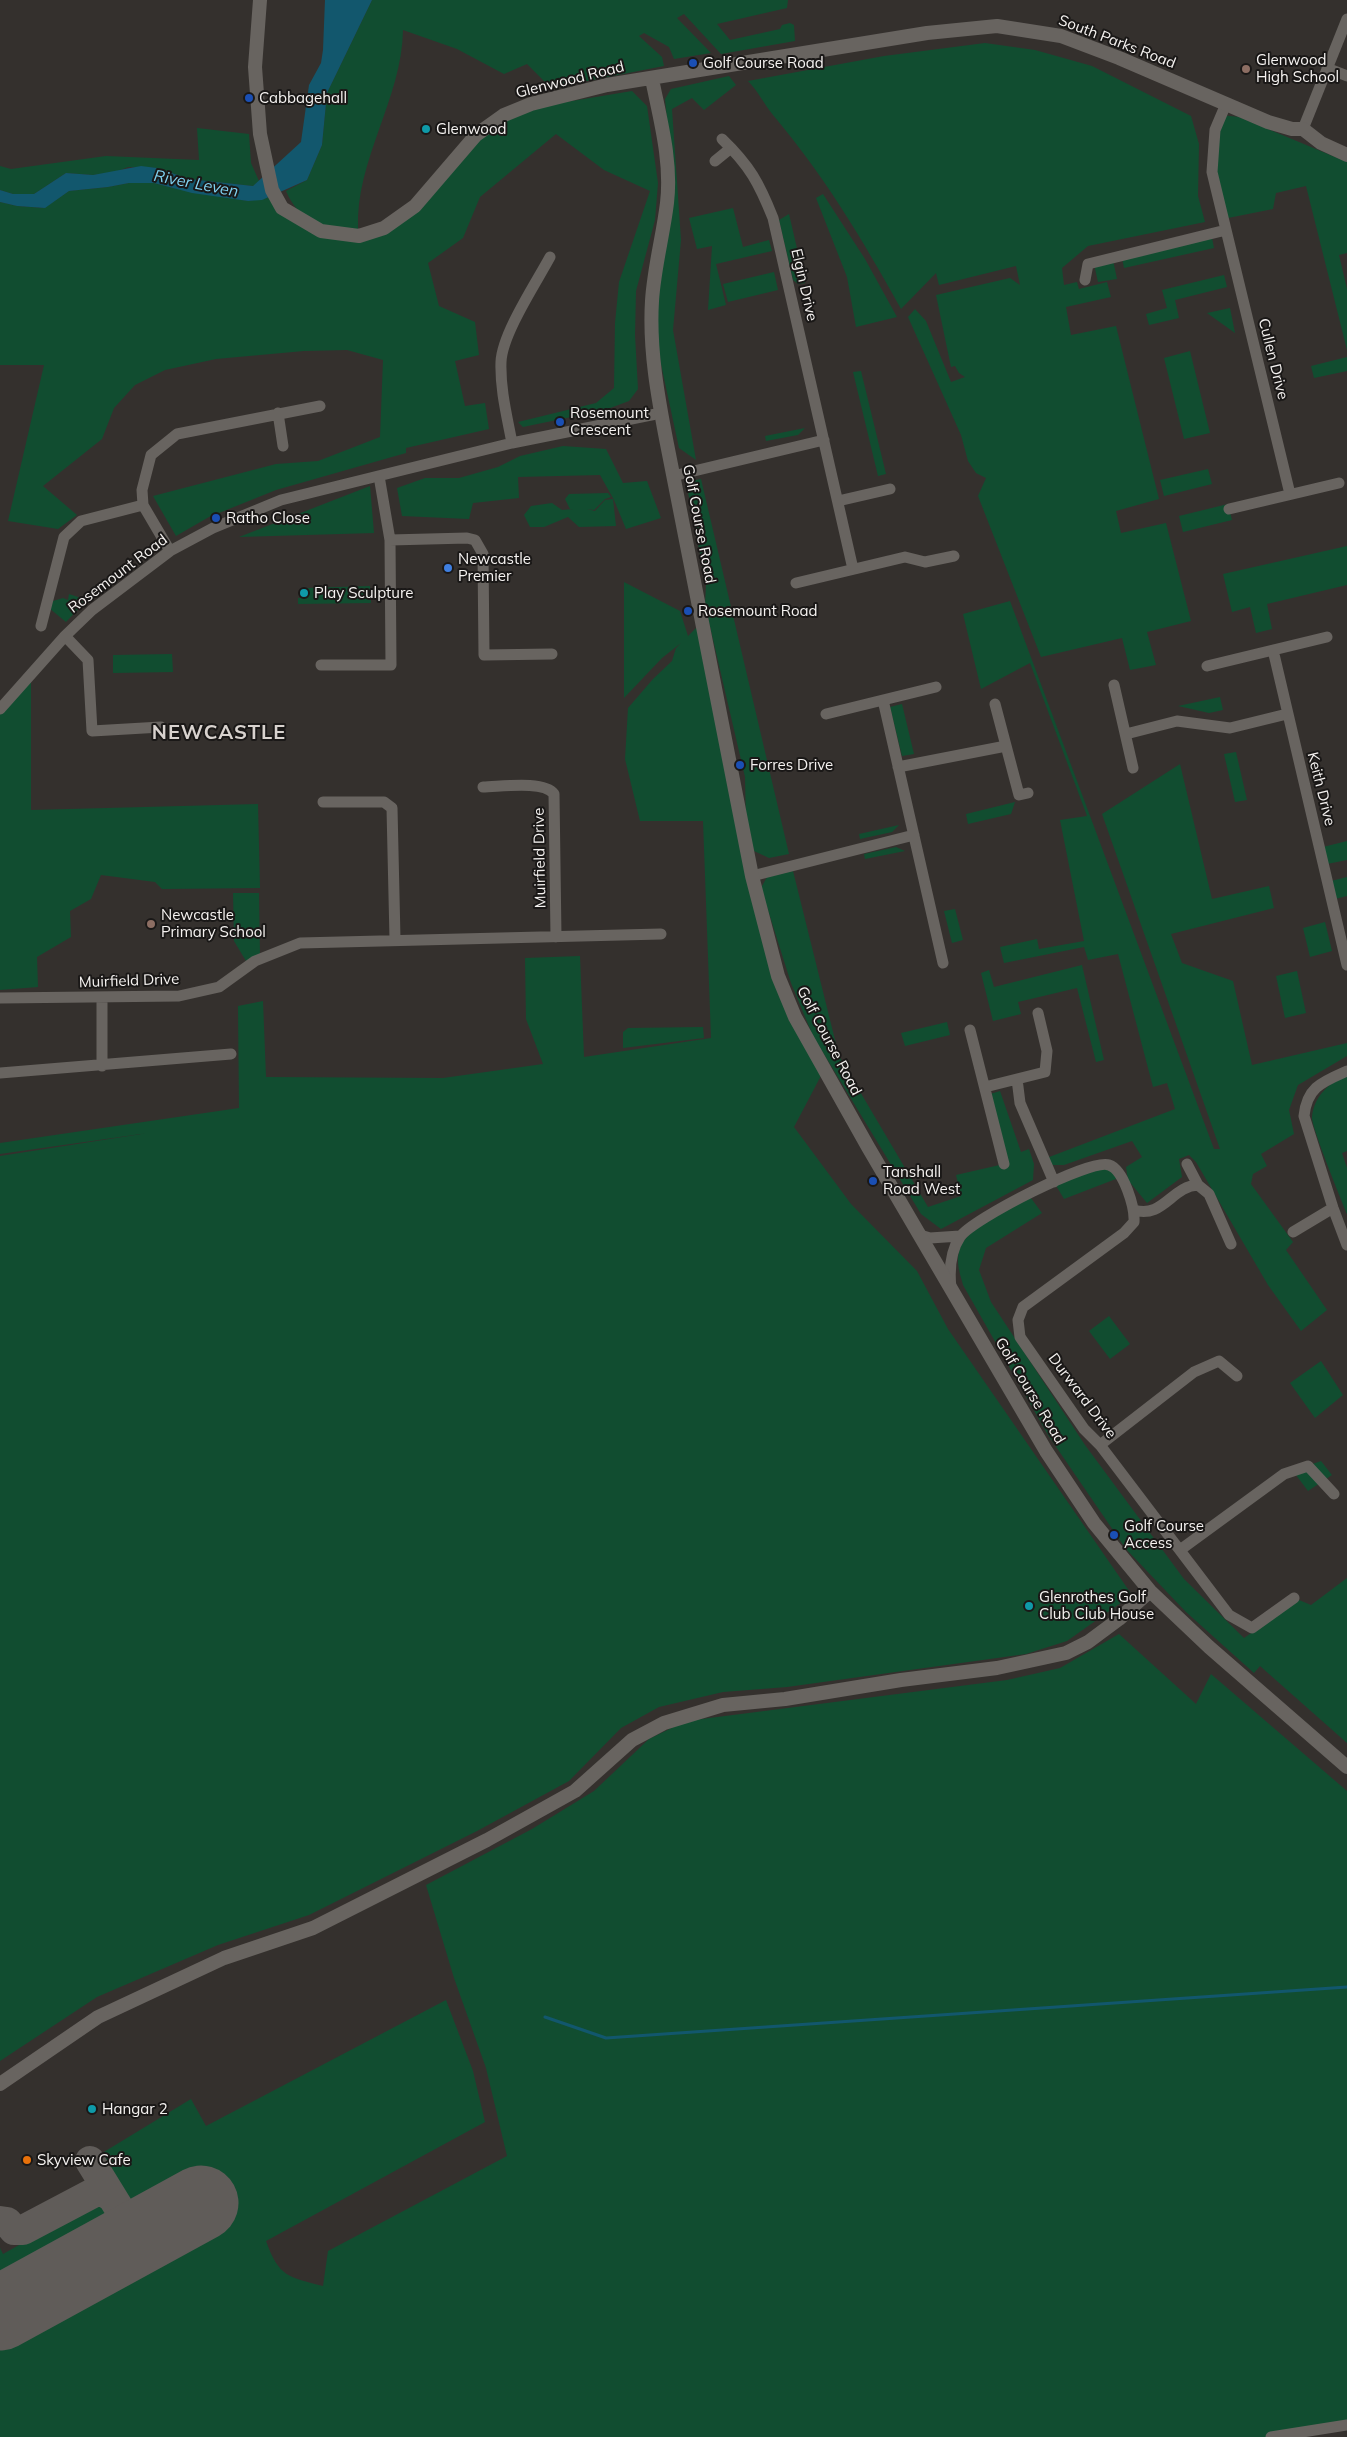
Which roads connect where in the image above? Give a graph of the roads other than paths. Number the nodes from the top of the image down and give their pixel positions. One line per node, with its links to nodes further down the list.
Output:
1 (260, 0): 5 (street, Glenwood Road)
2 (1347, 18): 3 (street)
3 (1327, 68): 4 (street); 7 (street)
4 (1347, 76)
5 (652, 79): 6 (street, South Parks Road); 17 (street, Golf Course Road)
6 (1226, 104): 7 (street, South Parks Road); 12 (street, Cullen Drive)
7 (1303, 129): 10 (street)
8 (722, 139): 9 (street, Elgin Drive)
9 (731, 148): 11 (street); 18 (street, Elgin Drive)
10 (1347, 155)
11 (715, 161)
12 (1226, 230): 14 (street); 25 (street, Cullen Drive)
13 (550, 257): 19 (street)
14 (1085, 280)
15 (320, 406): 16 (street)
16 (278, 413): 20 (street); 27 (street)
17 (661, 413): 19 (street, Rosemount Road); 22 (street, Golf Course Road)
18 (824, 440): 22 (street); 26 (street, Elgin Drive)
19 (512, 443): 21 (street, Rosemount Road)
20 (283, 446)
21 (379, 476): 29 (street); 30 (street, Rosemount Road)
22 (673, 476): 57 (street, Golf Course Road)
23 (1339, 483): 25 (street)
24 (890, 490): 26 (street)
25 (1290, 494): 28 (street)
26 (838, 501): 32 (street, Elgin Drive)
27 (143, 505): 30 (street); 34 (street)
28 (1229, 509)
29 (390, 540): 38 (street); 39 (street)
30 (170, 551): 35 (street, Rosemount Road)
31 (954, 556): 32 (street)
32 (853, 569): 33 (street)
33 (796, 583)
34 (42, 626)
35 (65, 636): 45 (street, Rosemount Road); 48 (street)
36 (1327, 637): 37 (street)
37 (1273, 650): 40 (street); 47 (street, Keith Drive)
38 (552, 654)
39 (321, 665)
40 (1207, 666)
41 (1114, 684): 49 (street)
42 (936, 687): 43 (street)
43 (883, 700): 46 (street); 51 (street)
44 (995, 704): 50 (street)
45 (0, 709)
46 (826, 714)
47 (1287, 714): 49 (street); 62 (street, Keith Drive)
48 (161, 728)
49 (1126, 734): 52 (street)
50 (1006, 746): 51 (street); 54 (street)
51 (898, 766): 56 (street)
52 (1133, 768)
53 (483, 787): 59 (street, Muirfield Drive)
54 (1028, 793)
55 (323, 802): 60 (street)
56 (914, 835): 57 (street); 61 (street)
57 (752, 876): 80 (street, Golf Course Road)
58 (661, 934): 59 (street, Muirfield Drive)
59 (556, 937): 60 (street, Muirfield Drive)
60 (395, 939): 63 (street, Muirfield Drive)
61 (943, 963)
62 (1347, 965)
63 (102, 997): 64 (street, Muirfield Drive); 68 (street)
64 (0, 998)
65 (1038, 1013): 71 (street)
66 (970, 1030): 72 (street)
67 (231, 1054): 68 (street)
68 (102, 1066): 70 (street)
69 (1347, 1071): 77 (street)
70 (0, 1073)
71 (1017, 1079): 72 (street); 75 (street)
72 (985, 1087): 73 (street)
73 (1004, 1164)
74 (1187, 1164): 76 (street)
75 (1054, 1182): 78 (street); 81 (street)
76 (1198, 1185): 78 (street); 82 (street)
77 (1333, 1208): 79 (street); 83 (street)
78 (1134, 1210): 86 (street, Durward Drive)
79 (1293, 1232)
80 (920, 1234): 81 (street); 84 (street, Golf Course Road)
81 (960, 1236): 84 (street)
82 (1231, 1244)
83 (1347, 1245)
84 (952, 1290): 89 (street, Golf Course Road)
85 (1237, 1376): 86 (street)
86 (1100, 1445): 88 (street, Durward Drive)
87 (1334, 1494): 88 (street)
88 (1180, 1550): 90 (street, Durward Drive)
89 (1150, 1591): 91 (street, Golf Course Road); 92 (street)
90 (1294, 1598)
91 (1347, 1767)
92 (0, 2084)
93 (1347, 2425): 94 (street)
94 (1271, 2437)

